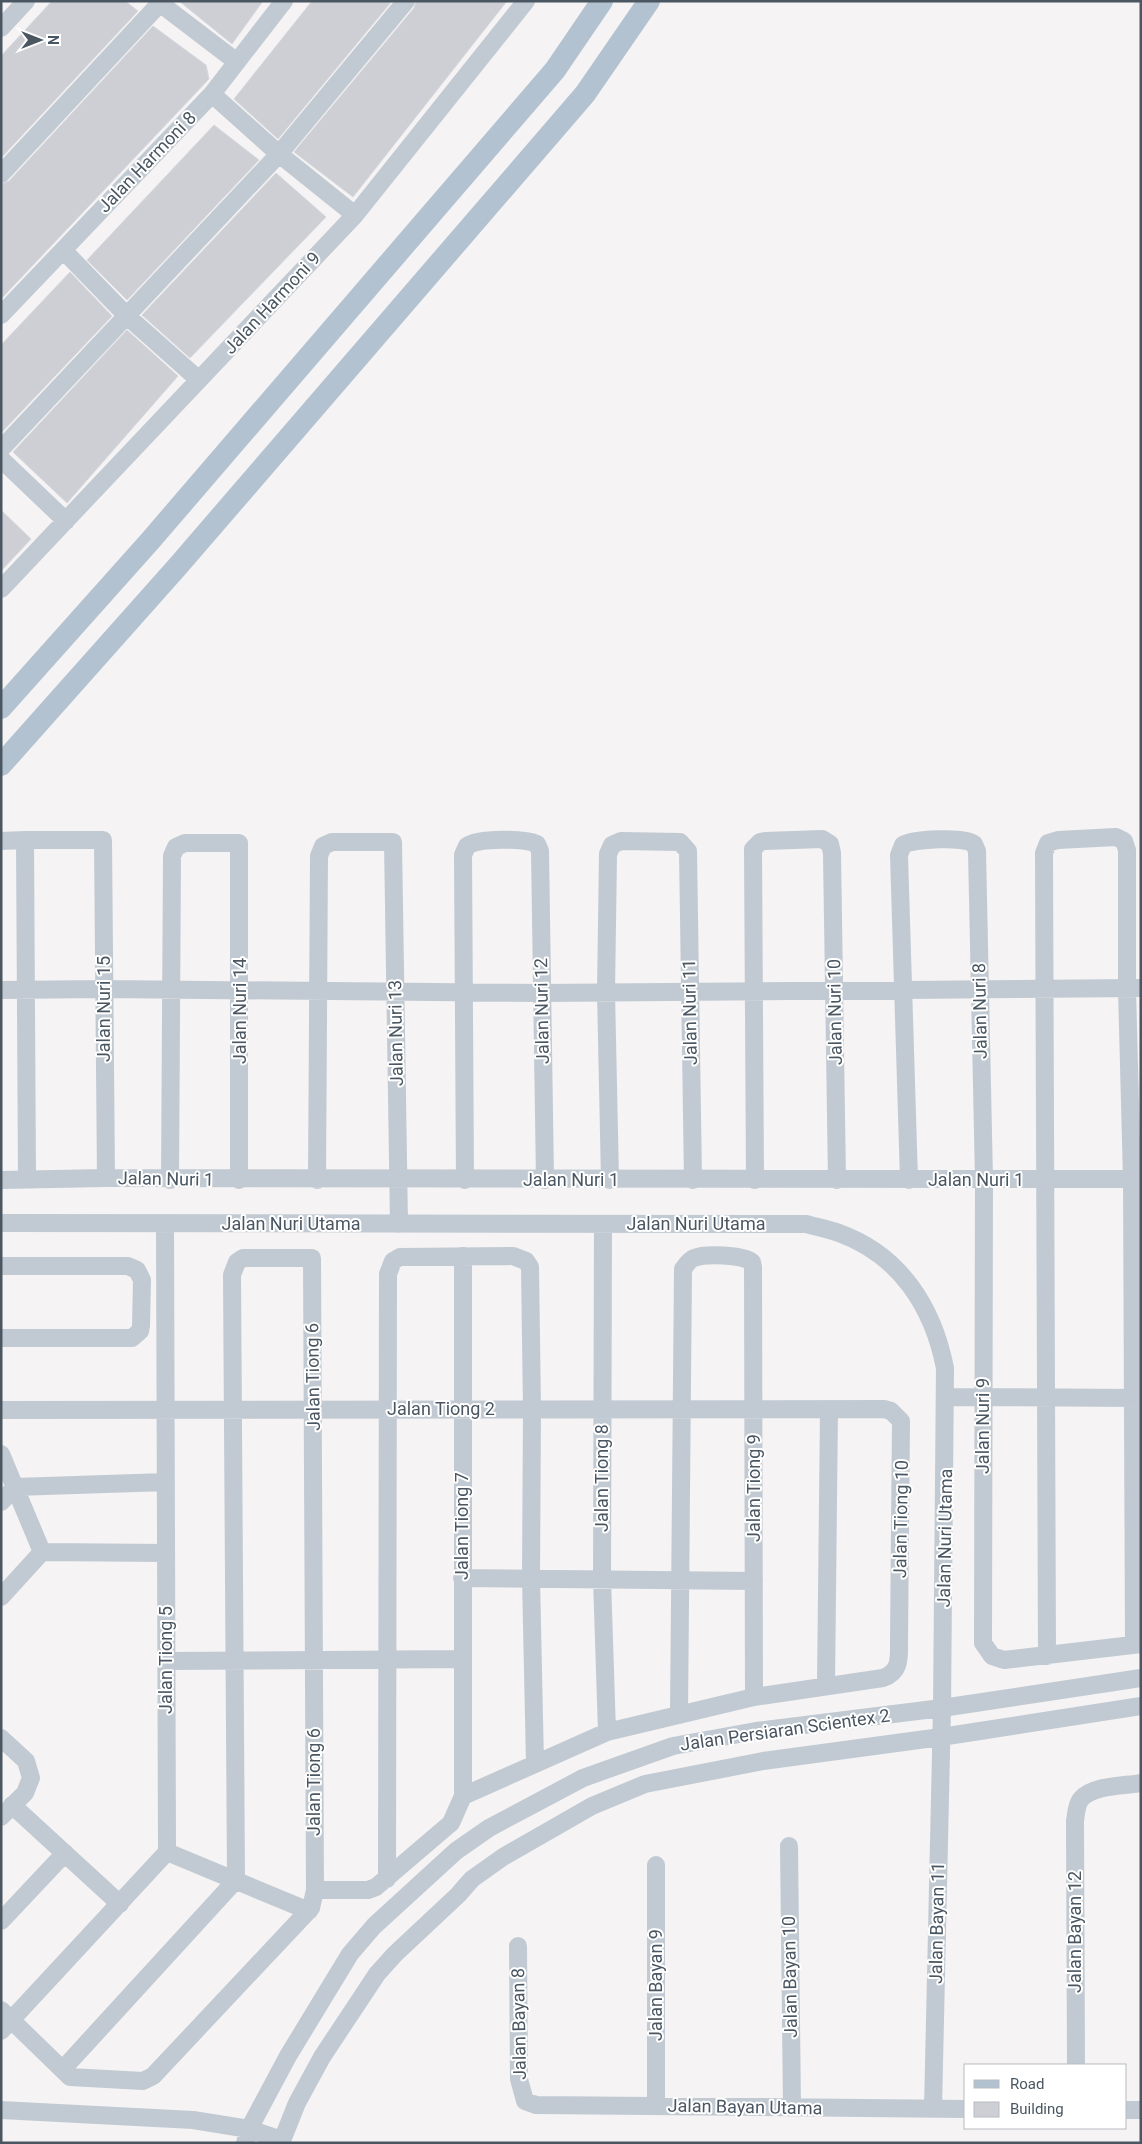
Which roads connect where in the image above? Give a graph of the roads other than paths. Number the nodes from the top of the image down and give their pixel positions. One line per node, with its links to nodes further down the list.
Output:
1 (26, 1): 8 (street)
2 (284, 1): 9 (street, Jalan Harmoni 8)
3 (406, 1): 11 (street)
4 (526, 1): 13 (street, Jalan Harmoni 9)
5 (602, 1): 22 (main road)
6 (649, 1): 23 (main road)
7 (160, 2): 9 (street); 12 (street)
8 (1, 28)
9 (237, 62): 10 (street, Jalan Harmoni 8)
10 (212, 94): 11 (street); 14 (street, Jalan Harmoni 8)
11 (279, 154): 13 (street); 16 (street)
12 (1, 174)
13 (356, 215): 17 (street, Jalan Harmoni 9)
14 (63, 250): 15 (street, Jalan Harmoni 8); 16 (street)
15 (1, 315)
16 (127, 316): 17 (street); 18 (street)
17 (199, 380): 20 (street, Jalan Harmoni 9)
18 (1, 449)
19 (1, 459): 20 (street)
20 (66, 520): 21 (street, Jalan Harmoni 9)
21 (1, 589)
22 (1, 708)
23 (1, 765)
24 (25, 840): 25 (street); 27 (street, Jalan Nuri 15); 30 (street)
25 (1, 841)
26 (1134, 988): 28 (street); 28 (street); 45 (street)
27 (104, 989): 30 (street); 33 (street); 43 (street, Jalan Nuri 15)
28 (1044, 989): 32 (street); 59 (street)
29 (1, 990): 30 (street)
30 (26, 990): 44 (street)
31 (904, 990): 32 (street); 32 (street, Jalan Nuri 8); 36 (street); 57 (street)
32 (980, 990): 58 (street, Jalan Nuri 8)
33 (170, 991): 34 (street); 34 (street, Jalan Nuri 14); 47 (street)
34 (240, 991): 37 (street); 48 (street, Jalan Nuri 14)
35 (753, 991): 36 (street); 36 (street, Jalan Nuri 10); 41 (street); 55 (street)
36 (834, 991): 56 (street, Jalan Nuri 10)
37 (318, 992): 38 (street); 38 (street, Jalan Nuri 13); 49 (street)
38 (396, 992): 39 (street); 50 (street, Jalan Nuri 13)
39 (464, 992): 42 (street); 42 (street, Jalan Nuri 12); 51 (street)
40 (606, 992): 41 (street); 41 (street, Jalan Nuri 11); 42 (street); 53 (street)
41 (690, 992): 54 (street, Jalan Nuri 11)
42 (542, 993): 52 (street, Jalan Nuri 12)
43 (106, 1178): 44 (street, Jalan Nuri 1); 47 (street, Jalan Nuri 1)
44 (27, 1179): 46 (street, Jalan Nuri 1)
45 (1137, 1179): 59 (street, Jalan Nuri 1); 70 (street)
46 (1, 1180)
47 (170, 1180): 48 (street, Jalan Nuri 1)
48 (239, 1180): 49 (street, Jalan Nuri 1)
49 (317, 1180): 50 (street, Jalan Nuri 1)
50 (398, 1180): 51 (street, Jalan Nuri 1); 62 (street, Jalan Nuri 13)
51 (465, 1180): 52 (street, Jalan Nuri 1)
52 (545, 1180): 53 (street, Jalan Nuri 1)
53 (610, 1180): 54 (street, Jalan Nuri 1)
54 (693, 1180): 55 (street, Jalan Nuri 1)
55 (755, 1180): 56 (street, Jalan Nuri 1)
56 (838, 1180): 57 (street, Jalan Nuri 1)
57 (909, 1180): 58 (street, Jalan Nuri 1)
58 (984, 1180): 59 (street, Jalan Nuri 1); 68 (street, Jalan Nuri 9)
59 (1044, 1180): 69 (street)
60 (1, 1223): 61 (street, Jalan Nuri Utama)
61 (165, 1224): 62 (street, Jalan Nuri Utama); 72 (street, Jalan Tiong 5)
62 (399, 1224): 63 (street, Jalan Nuri Utama)
63 (603, 1224): 67 (street, Jalan Nuri Utama); 73 (street, Jalan Tiong 8)
64 (462, 1256): 77 (street); 78 (street, Jalan Tiong 7); 79 (street)
65 (1, 1266): 66 (street)
66 (1, 1338)
67 (946, 1397): 68 (street); 106 (street, Jalan Nuri Utama)
68 (983, 1398): 69 (street); 96 (street, Jalan Nuri 9)
69 (1046, 1398): 70 (street); 96 (street)
70 (1137, 1398): 95 (street)
71 (682, 1408): 73 (street, Jalan Tiong 2); 80 (street, Jalan Tiong 2); 80 (street, Jalan Tiong 9); 92 (street)
72 (165, 1409): 74 (street, Jalan Tiong 2); 75 (street, Jalan Tiong 2); 84 (street, Jalan Tiong 5)
73 (602, 1409): 79 (street, Jalan Tiong 2); 91 (street, Jalan Tiong 8)
74 (1, 1410)
75 (232, 1410): 76 (street, Jalan Tiong 2); 76 (street, Jalan Tiong 6); 101 (street)
76 (314, 1410): 77 (street, Jalan Tiong 2); 98 (street, Jalan Tiong 6)
77 (388, 1410): 78 (street, Jalan Tiong 2); 99 (street)
78 (462, 1410): 79 (street, Jalan Tiong 2); 89 (street, Jalan Tiong 7)
79 (532, 1410): 90 (street)
80 (754, 1410): 81 (street, Jalan Tiong 2); 93 (street, Jalan Tiong 9)
81 (829, 1410): 82 (street, Jalan Tiong 2); 103 (street)
82 (882, 1410): 103 (street, Jalan Tiong 10)
83 (1, 1454): 85 (street)
84 (166, 1482): 85 (street); 88 (street, Jalan Tiong 5)
85 (15, 1487): 86 (street); 87 (street)
86 (1, 1502)
87 (42, 1552): 88 (street); 94 (street)
88 (166, 1554): 100 (street, Jalan Tiong 5)
89 (462, 1578): 90 (street); 97 (street, Jalan Tiong 7)
90 (531, 1578): 91 (street); 111 (street)
91 (602, 1579): 92 (street); 108 (street, Jalan Tiong 8)
92 (680, 1579): 93 (street); 107 (street)
93 (754, 1581): 104 (street, Jalan Tiong 9)
94 (1, 1597)
95 (1137, 1644): 96 (street)
96 (1047, 1656)
97 (462, 1659): 99 (street); 113 (street, Jalan Tiong 7)
98 (314, 1660): 99 (street); 101 (street); 121 (street, Jalan Tiong 6)
99 (387, 1660): 119 (street)
100 (166, 1661): 101 (street); 116 (street, Jalan Tiong 5)
101 (234, 1661): 120 (street)
102 (1141, 1678): 106 (street, Jalan Persiaran Scientex 2)
103 (826, 1685): 104 (street)
104 (754, 1697): 107 (street)
105 (1141, 1706): 109 (street, Jalan Persiaran Scientex 2)
106 (942, 1708): 109 (street, Jalan Nuri Utama); 137 (street, Jalan Persiaran Scientex 2)
107 (678, 1715): 108 (street)
108 (606, 1732): 111 (street)
109 (941, 1737): 132 (street, Jalan Bayan 11); 138 (street, Jalan Persiaran Scientex 2)
110 (1, 1738): 114 (street)
111 (535, 1764): 113 (street)
112 (1141, 1783): 127 (street, Jalan Bayan 12)
113 (463, 1796): 119 (street)
114 (7, 1811): 117 (street)
115 (789, 1846): 131 (street, Jalan Bayan 10)
116 (167, 1852): 120 (street); 122 (street)
117 (64, 1853): 122 (street); 124 (street)
118 (656, 1865): 130 (street, Jalan Bayan 9)
119 (387, 1879): 121 (street)
120 (236, 1880): 123 (street); 128 (street)
121 (315, 1890): 123 (street, Jalan Tiong 6)
122 (120, 1904): 126 (street)
123 (309, 1911): 128 (street, Jalan Tiong 6)
124 (1, 1920)
125 (518, 1946): 129 (street, Jalan Bayan 8)
126 (5, 2020): 128 (street, Jalan Tiong 6)
127 (1076, 2064)
128 (63, 2070)
129 (525, 2101): 130 (street, Jalan Bayan Utama)
130 (656, 2106): 131 (street, Jalan Bayan Utama)
131 (792, 2107): 132 (street, Jalan Bayan Utama)
132 (933, 2109): 133 (street, Jalan Bayan Utama)
133 (964, 2109)
134 (1, 2110): 137 (street)
135 (1127, 2110): 136 (street)
136 (1141, 2110)
137 (247, 2136): 138 (street)
138 (281, 2142)

